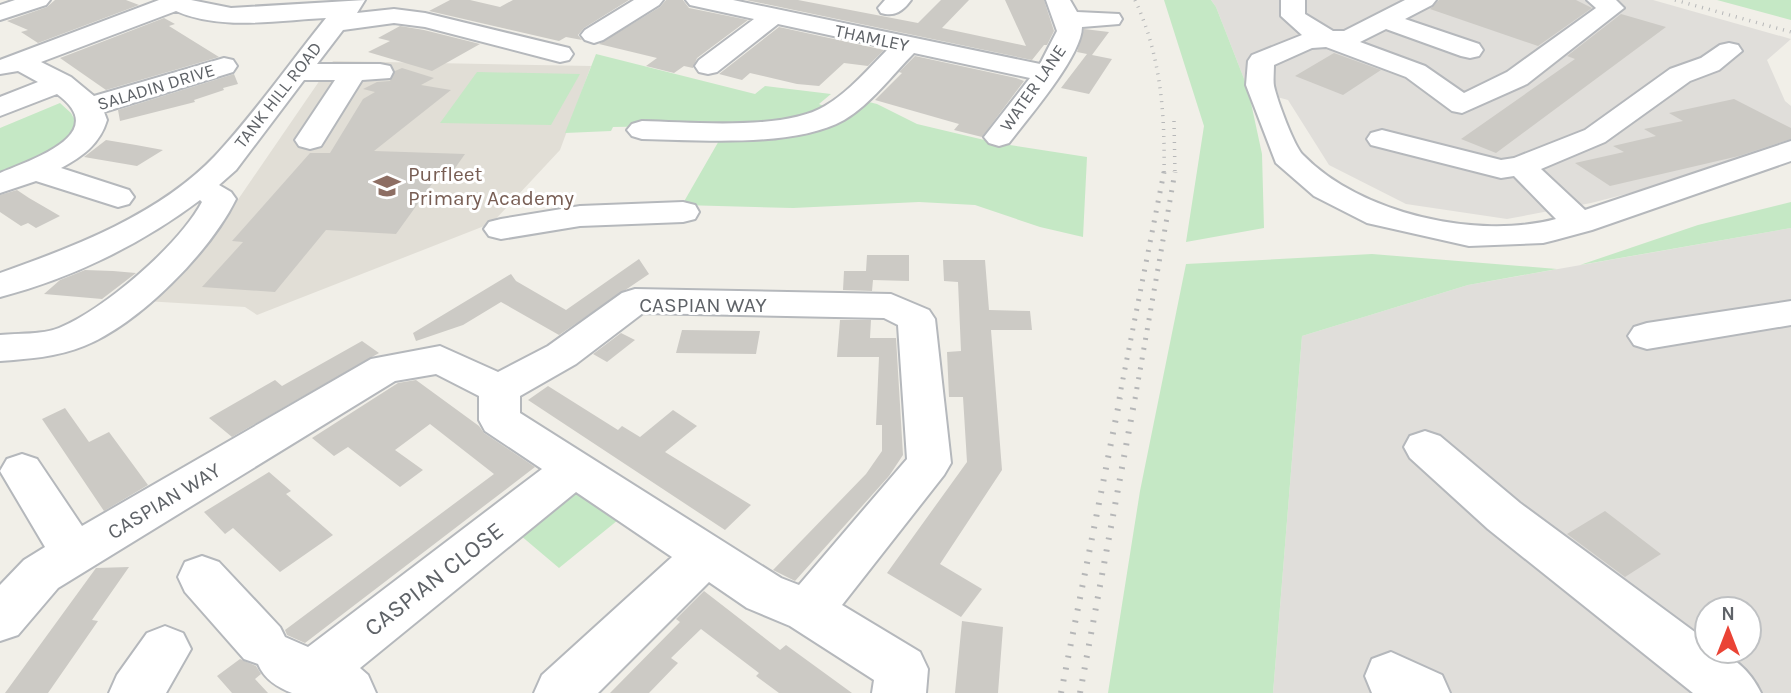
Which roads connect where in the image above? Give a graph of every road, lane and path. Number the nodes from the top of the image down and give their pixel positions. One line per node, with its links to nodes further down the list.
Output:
1 (38, 0): 10 (street)
2 (652, 0): 14 (street)
3 (698, 0): 11 (street, THAMLEY)
4 (1293, 0): 15 (street)
5 (1424, 0): 13 (street)
6 (1599, 0): 15 (street)
7 (174, 1): 9 (street); 20 (street)
8 (1063, 10): 12 (street); 24 (street, WATER LANE)
9 (345, 11): 19 (street); 23 (street, TANK HILL ROAD)
10 (0, 13)
11 (772, 17): 16 (street, THAMLEY); 22 (street)
12 (1110, 19)
13 (1387, 21): 15 (street); 17 (street)
14 (594, 35)
15 (1328, 39): 43 (street)
16 (907, 45): 24 (street, THAMLEY); 30 (street)
17 (1469, 50)
18 (1729, 51): 37 (street)
19 (560, 54)
20 (10, 66): 25 (street, SALADIN DRIVE)
21 (224, 66): 28 (street, SALADIN DRIVE)
22 (708, 66)
23 (296, 72): 26 (street); 29 (street, TANK HILL ROAD)
24 (1046, 73): 31 (street, WATER LANE)
25 (61, 83): 27 (street); 28 (street, SALADIN DRIVE)
26 (331, 106): 29 (street); 33 (street)
27 (0, 107)
28 (89, 107): 38 (street, SALADIN DRIVE)
29 (267, 109): 40 (street, TANK HILL ROAD)
30 (642, 130)
31 (999, 136)
32 (1382, 139): 37 (street)
33 (310, 140)
34 (1791, 150): 36 (street)
35 (1791, 161): 36 (street)
36 (1756, 164): 43 (street)
37 (1521, 166): 43 (street)
38 (34, 170): 39 (street, SALADIN DRIVE); 41 (street)
39 (0, 184)
40 (201, 187): 45 (street, TANK HILL ROAD); 48 (street)
41 (118, 197)
42 (683, 212): 44 (street)
43 (1580, 223)
44 (501, 229)
45 (0, 286)
46 (1791, 313): 47 (street)
47 (1647, 336)
48 (0, 348)
49 (499, 389): 51 (street); 53 (street, CASPIAN WAY); 56 (street, CASPIAN WAY)
50 (1425, 447): 63 (street)
51 (574, 469): 54 (street); 59 (street, CASPIAN CLOSE)
52 (22, 471): 53 (street)
53 (75, 555): 57 (street, CASPIAN WAY)
54 (706, 555): 56 (street); 61 (street)
55 (202, 577): 59 (street)
56 (808, 611): 62 (street)
57 (0, 619)
58 (165, 649): 60 (street)
59 (304, 665)
60 (136, 693)
61 (561, 693)
62 (899, 693)
63 (1734, 693)

